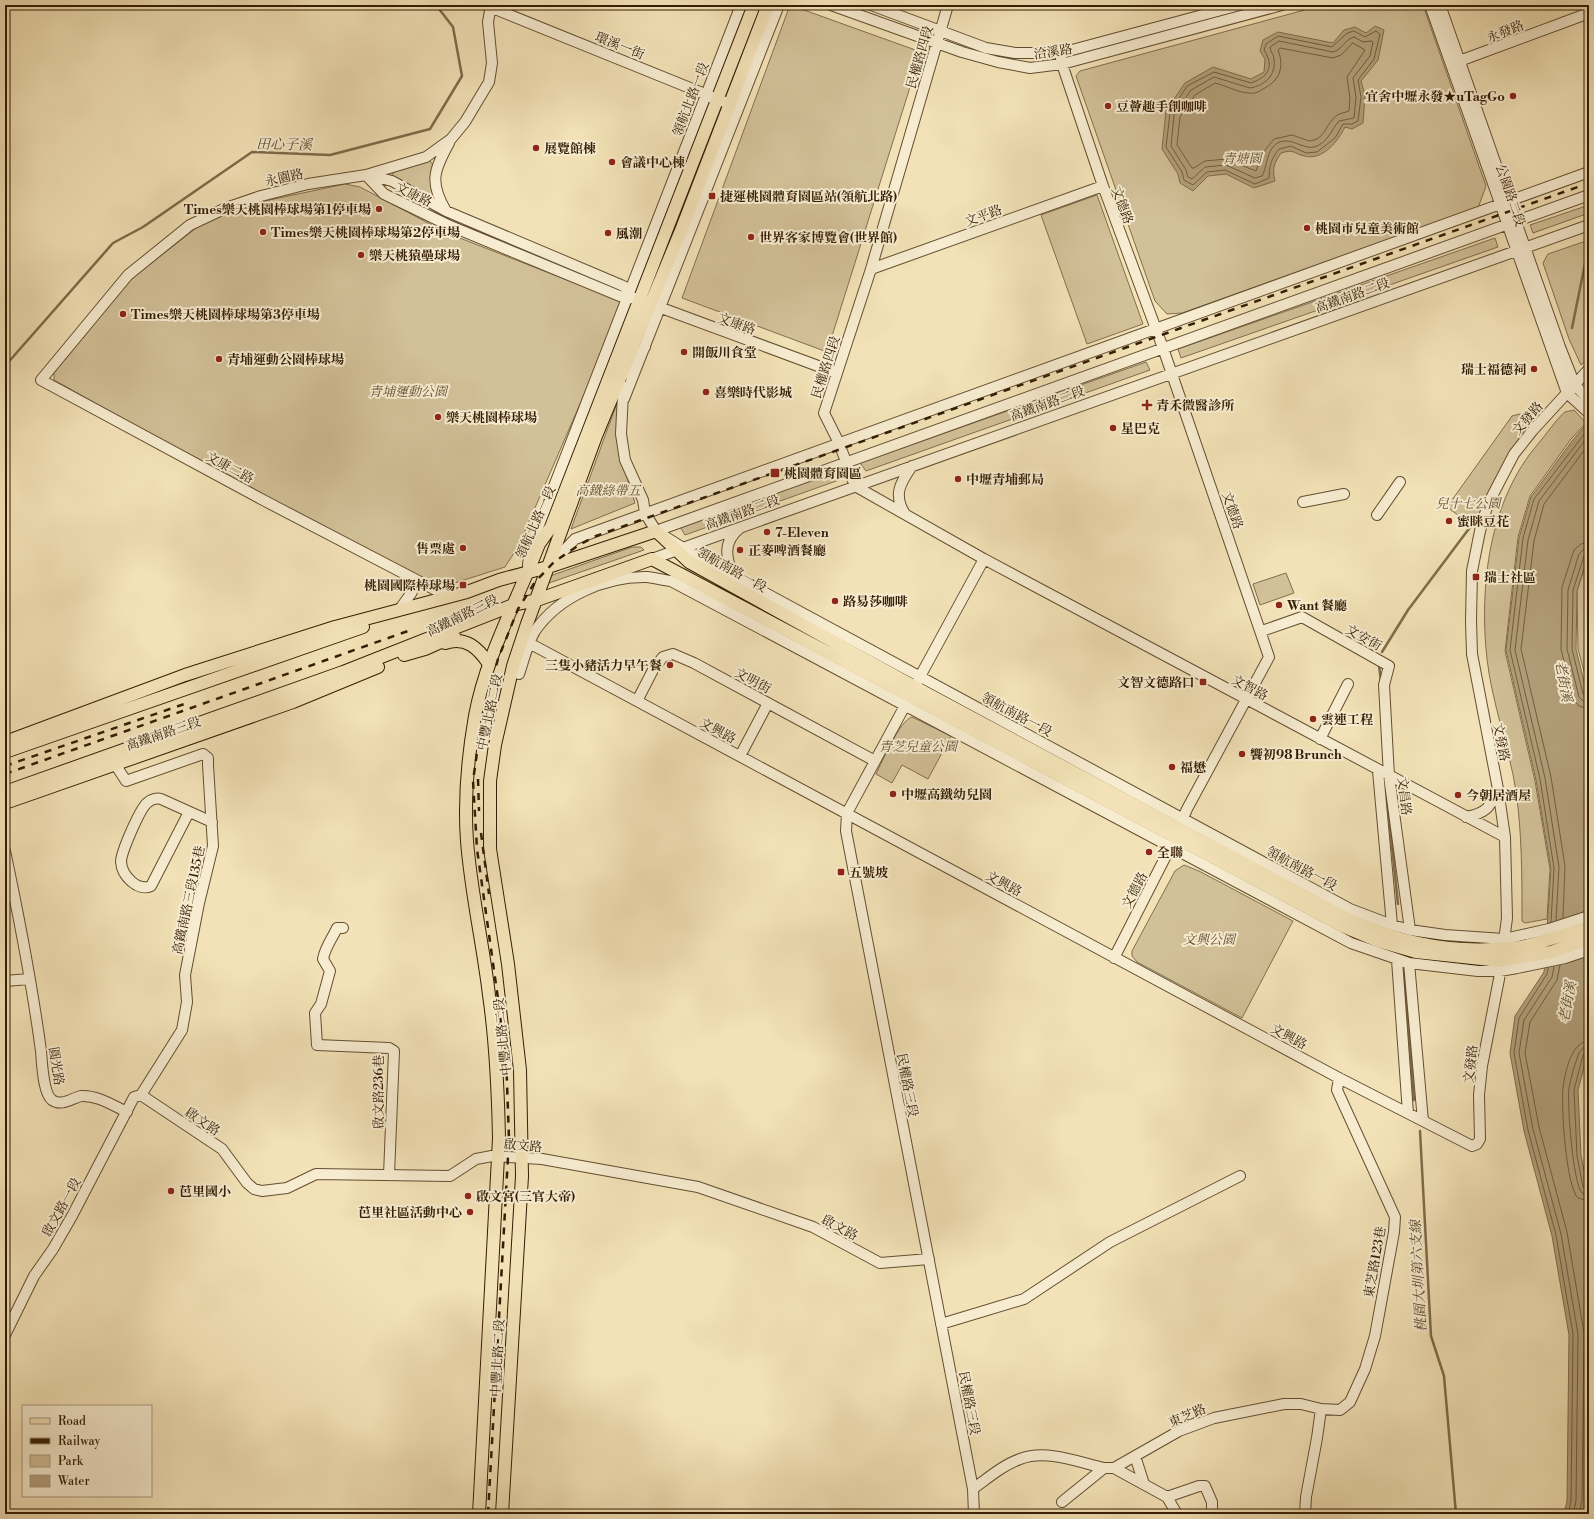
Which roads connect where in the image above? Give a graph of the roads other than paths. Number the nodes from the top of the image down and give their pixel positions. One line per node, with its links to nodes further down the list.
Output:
1 (741, 5): 21 (street, 領航北路一段)
2 (754, 5): 21 (main road, 領航北路一段)
3 (768, 5): 22 (main road, 領航北路一段)
4 (779, 5): 22 (street, 領航北路一段)
5 (830, 5): 17 (street, 洽溪路)
6 (872, 5): 16 (street, 洽溪路)
7 (948, 5): 16 (street, 民權路四段)
8 (1240, 5): 13 (street, 洽溪路)
9 (1282, 5): 15 (street, 洽溪路)
10 (1430, 5): 19 (street, 公園路二段)
11 (1440, 5): 19 (street, 公園路二段)
12 (490, 6): 21 (street, 環溪一街); 23 (street, 永園路)
13 (1220, 8): 15 (street); 18 (street, 洽溪路)
14 (1589, 13): 19 (street, 永發路)
15 (1225, 20): 20 (street, 洽溪路)
16 (941, 31): 17 (street, 民權路四段); 18 (street, 洽溪路)
17 (937, 43): 20 (street, 洽溪路); 34 (street, 民權路四段)
18 (1060, 52): 20 (street, 文德路)
19 (1456, 63): 28 (street, 公園路二段)
20 (1062, 64): 26 (street, 文德路)
21 (712, 97): 22 (street, 環溪一街); 35 (main road, 領航北路一段)
22 (734, 106): 35 (main road, 領航北路一段)
23 (451, 139): 25 (street, 永園路); 29 (street, 文康路)
24 (1589, 172): 28 (street, 高鐵南路二段)
25 (366, 175): 29 (street, 文康路); 31 (street, 文康路); 42 (street, 永園路)
26 (1103, 186): 34 (street, 文平路); 36 (street, 文德路)
27 (1589, 194): 30 (street, 高鐵南路二段)
28 (1506, 202): 30 (street, 公園路二段); 36 (street, 高鐵南路二段)
29 (446, 211): 31 (street, 文康路); 35 (street, 文康路)
30 (1512, 222): 33 (street, 公園路二段); 38 (street, 高鐵南路二段)
31 (448, 225): 35 (street, 文康路)
32 (1589, 225): 33 (street, 高鐵南路二段)
33 (1522, 249): 41 (street, 高鐵南路二段); 44 (street, 公園路二段); 45 (street, 公園路二段)
34 (871, 269): 40 (street, 民權路四段)
35 (645, 302): 37 (street, 領航北路一段); 40 (street, 文康路); 43 (main road, 領航北路一段); 65 (main road, 領航北路一段)
36 (1156, 329): 38 (street, 文德路); 49 (street, 高鐵南路二段)
37 (645, 347): 43 (street); 46 (street, 領航北路一段)
38 (1163, 348): 41 (street, 文德路); 50 (street, 高鐵南路二段)
39 (1589, 369): 44 (street, 文發路)
40 (837, 373): 49 (street, 民權路四段)
41 (1172, 374): 51 (street, 高鐵南路二段); 75 (street, 文德路)
42 (41, 380): 66 (street, 文康二路)
43 (619, 380): 46 (street); 64 (main road, 領航北路一段)
44 (1575, 385): 45 (street, 文發路); 47 (street)
45 (1567, 393): 47 (street); 98 (street, 文發路)
46 (623, 401): 56 (street)
47 (1586, 402): 48 (street)
48 (1589, 413)
49 (839, 443): 50 (street, 民權路四段); 56 (street, 高鐵南路二段)
50 (845, 463): 53 (street, 民權路四段); 60 (street, 高鐵南路二段)
51 (912, 466): 53 (street, 高鐵南路二段); 57 (street)
52 (1400, 482): 58 (street)
53 (855, 486): 57 (street); 59 (street, 高鐵南路二段)
54 (1344, 494): 55 (street)
55 (1303, 502)
56 (645, 514): 60 (street); 64 (street, 高鐵南路二段)
57 (905, 514): 63 (street)
58 (1377, 515)
59 (742, 526): 61 (street, 高鐵南路二段); 68 (street)
60 (656, 531): 61 (main road, 領航南路一段); 64 (main road, 高鐵南路二段)
61 (680, 549): 62 (street, 高鐵南路二段); 68 (street, 領航南路一段); 83 (main road, 領航南路一段)
62 (652, 558): 67 (main road, 領航南路一段); 70 (main road, 高鐵南路二段)
63 (984, 559): 83 (street); 84 (street, 文智路)
64 (548, 567): 65 (main road, 高鐵南路二段); 70 (main road, 中豐北路二段)
65 (528, 573): 69 (main road, 高鐵南路三段); 71 (main road, 中豐北路二段)
66 (407, 577): 69 (street, 文康二路); 73 (street)
67 (687, 577): 72 (street); 83 (main road, 領航南路一段)
68 (734, 577): 83 (street, 領航南路一段)
69 (449, 597): 73 (main road, 高鐵南路三段); 87 (main road, 高鐵南路三段)
70 (537, 600): 71 (main road, 高鐵南路二段); 130 (main road, 中豐北路二段)
71 (513, 605): 74 (main road, 高鐵南路三段); 77 (main road, 高鐵南路三段); 79 (main road, 中豐北路二段)
72 (718, 606): 76 (street); 83 (street, 領航南路一段)
73 (400, 609): 88 (main road, 高鐵南路三段)
74 (460, 625): 78 (main road); 95 (main road, 高鐵南路三段)
75 (1262, 632): 80 (street, 文安街); 84 (street, 文德路)
76 (529, 644): 81 (street); 85 (street, 文興路)
77 (425, 649): 78 (main road, 高鐵南路三段); 79 (main road)
78 (407, 654): 94 (main road, 高鐵南路三段)
79 (489, 664): 129 (main road, 中豐北路二段)
80 (1389, 666): 97 (street, 文昌路)
81 (519, 674)
82 (1348, 684): 89 (street)
83 (912, 691): 93 (street, 民權路三段); 105 (main road, 領航南路一段); 105 (street, 領航南路一段)
84 (1246, 699): 89 (street, 文智路); 105 (street, 文德路)
85 (637, 701): 86 (street, 文明街); 92 (street, 文興路)
86 (768, 703): 92 (street); 93 (street, 文明街)
87 (95, 720): 88 (main road); 91 (main road, 高鐵南路三段)
88 (41, 729): 90 (main road, 高鐵南路三段)
89 (1320, 738): 96 (street, 文智路)
90 (5, 742)
91 (5, 752)
92 (740, 756): 102 (street, 文興路)
93 (875, 761): 102 (street, 民權路三段)
94 (115, 764): 95 (main road); 100 (main road, 高鐵南路三段); 104 (street, 高鐵南路三段135巷)
95 (73, 768): 99 (main road, 高鐵南路三段)
96 (1378, 771): 97 (street, 文智路); 109 (street, 文昌路)
97 (1389, 776): 103 (street, 文智路); 112 (street, 文昌路)
98 (1498, 789): 103 (street); 106 (street, 文發路)
99 (5, 792)
100 (5, 803)
101 (189, 812): 101 (street); 104 (street)
102 (847, 814): 117 (street, 文興路); 133 (street, 民權路三段)
103 (1466, 817): 106 (street, 文智路)
104 (212, 822): 124 (street, 高鐵南路三段135巷)
105 (1177, 833): 109 (street, 領航南路一段); 114 (main road, 領航南路一段); 117 (street, 文德路); 118 (street, 領航南路一段); 120 (main road, 領航南路一段)
106 (1505, 837): 114 (street, 文發路)
107 (5, 851): 121 (street, 圓光路)
108 (1589, 916): 116 (street)
109 (1392, 926): 112 (street, 領航南路一段)
110 (1589, 927): 116 (main road)
111 (343, 928): 131 (street, 啟文路236巷)
112 (1410, 930): 114 (street, 領航南路一段)
113 (1589, 939): 116 (main road)
114 (1503, 944): 116 (main road, 領航南路一段); 120 (street, 文發路)
115 (1589, 950): 116 (street)
116 (1519, 952): 120 (main road, 領航南路一段)
117 (1114, 958): 123 (street, 文興路)
118 (1397, 960): 119 (street, 領航南路一段); 126 (street)
119 (1409, 963): 120 (street, 領航南路一段); 127 (street)
120 (1500, 966): 128 (street, 文發路)
121 (29, 979): 122 (street); 125 (street, 圓光路)
122 (5, 981)
123 (1339, 1078): 126 (street, 文興路); 136 (street, 東芝路123巷)
124 (141, 1095): 125 (street, 啟文路一段); 131 (street, 啟文路)
125 (126, 1112): 135 (street, 啟文路一段)
126 (1408, 1113): 127 (street, 文興路)
127 (1423, 1121): 128 (street, 文興路)
128 (1467, 1144)
129 (499, 1155): 130 (street, 啟文路); 131 (street, 啟文路); 143 (main road, 中豐北路二段)
130 (521, 1158): 133 (street, 啟文路); 144 (main road, 中豐北路二段)
131 (389, 1175)
132 (1240, 1176): 134 (street)
133 (929, 1259): 134 (street, 民權路三段)
134 (942, 1324): 140 (street, 民權路三段)
135 (5, 1335)
136 (1321, 1409): 137 (street, 東芝路); 148 (street)
137 (1135, 1456): 138 (street, 東芝路); 139 (street)
138 (1109, 1468): 139 (street); 140 (street); 142 (street, 東芝路)
139 (1144, 1484): 141 (street)
140 (973, 1489): 145 (street, 民權路三段)
141 (1167, 1497): 146 (street); 147 (street)
142 (1062, 1502)
143 (479, 1514)
144 (502, 1514)
145 (974, 1514)
146 (1177, 1514)
147 (1209, 1514)
148 (1305, 1514)

